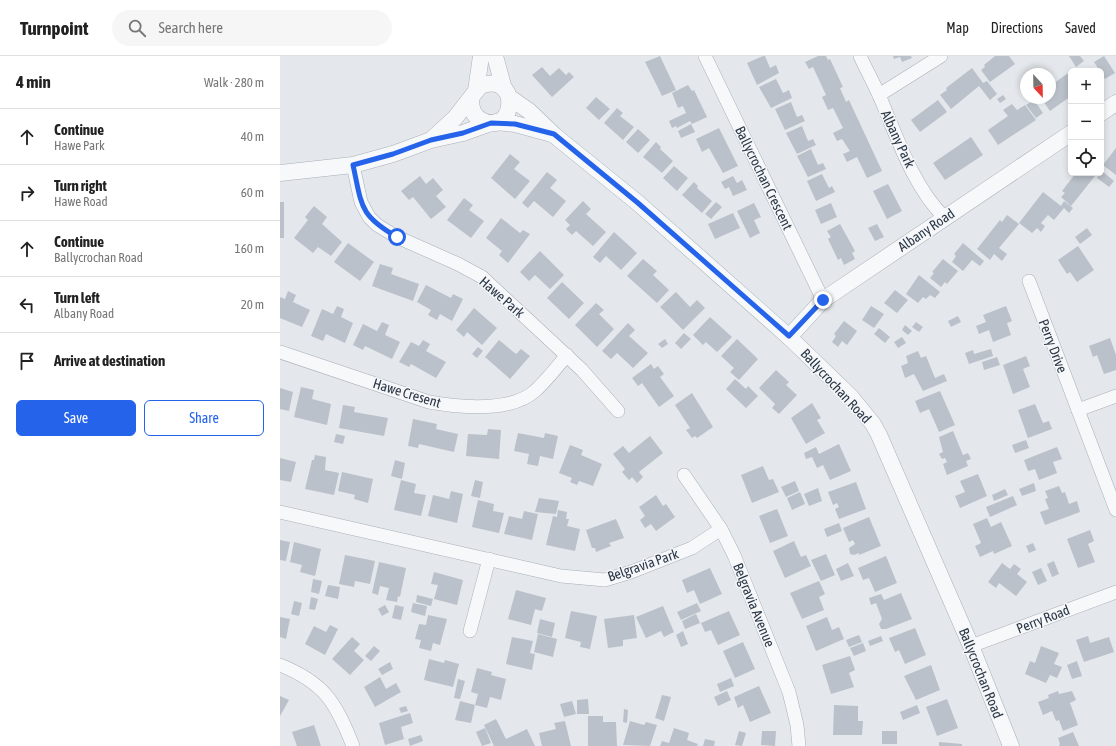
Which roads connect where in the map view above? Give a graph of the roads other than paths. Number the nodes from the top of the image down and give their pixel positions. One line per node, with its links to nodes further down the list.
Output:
1 (481, 56): 8 (street)
2 (495, 56): 6 (street)
3 (705, 56): 19 (street, Ballycrochan Crescent)
4 (860, 56): 7 (street, Albany Park)
5 (941, 56): 7 (street)
6 (506, 93): 8 (street); 11 (street); 12 (street, Ballycrochan Road)
7 (879, 95): 17 (street, Albany Park)
8 (473, 96): 11 (street); 14 (street)
9 (1116, 103): 10 (street)
10 (1104, 111)
11 (493, 122): 12 (street, Ballycrochan Road); 14 (street)
12 (554, 134): 20 (street, Ballycrochan Road)
13 (1068, 135): 17 (street, Albany Road)
14 (431, 140): 15 (street)
15 (353, 165): 16 (street); 22 (street, Hawe Park)
16 (280, 173)
17 (944, 217): 19 (street, Albany Road)
18 (1029, 281): 24 (street, Perry Drive)
19 (823, 300): 20 (street, Albany Road)
20 (789, 336): 33 (street, Ballycrochan Road)
21 (280, 352): 22 (street, Hawe Cresent)
22 (567, 355): 25 (street, Hawe Park)
23 (1116, 396): 24 (street)
24 (1078, 410): 27 (street, Perry Drive)
25 (618, 411)
26 (684, 475): 29 (street, Belgravia Avenue)
27 (1116, 510)
28 (280, 512): 30 (street, Belgravia Park)
29 (721, 529): 30 (street, Belgravia Park); 36 (street, Belgravia Avenue)
30 (489, 560): 32 (street)
31 (1116, 592): 33 (street, Perry Road)
32 (470, 631)
33 (971, 646): 37 (street, Ballycrochan Road)
34 (280, 665): 35 (street)
35 (352, 746)
36 (799, 746)
37 (1011, 746)

